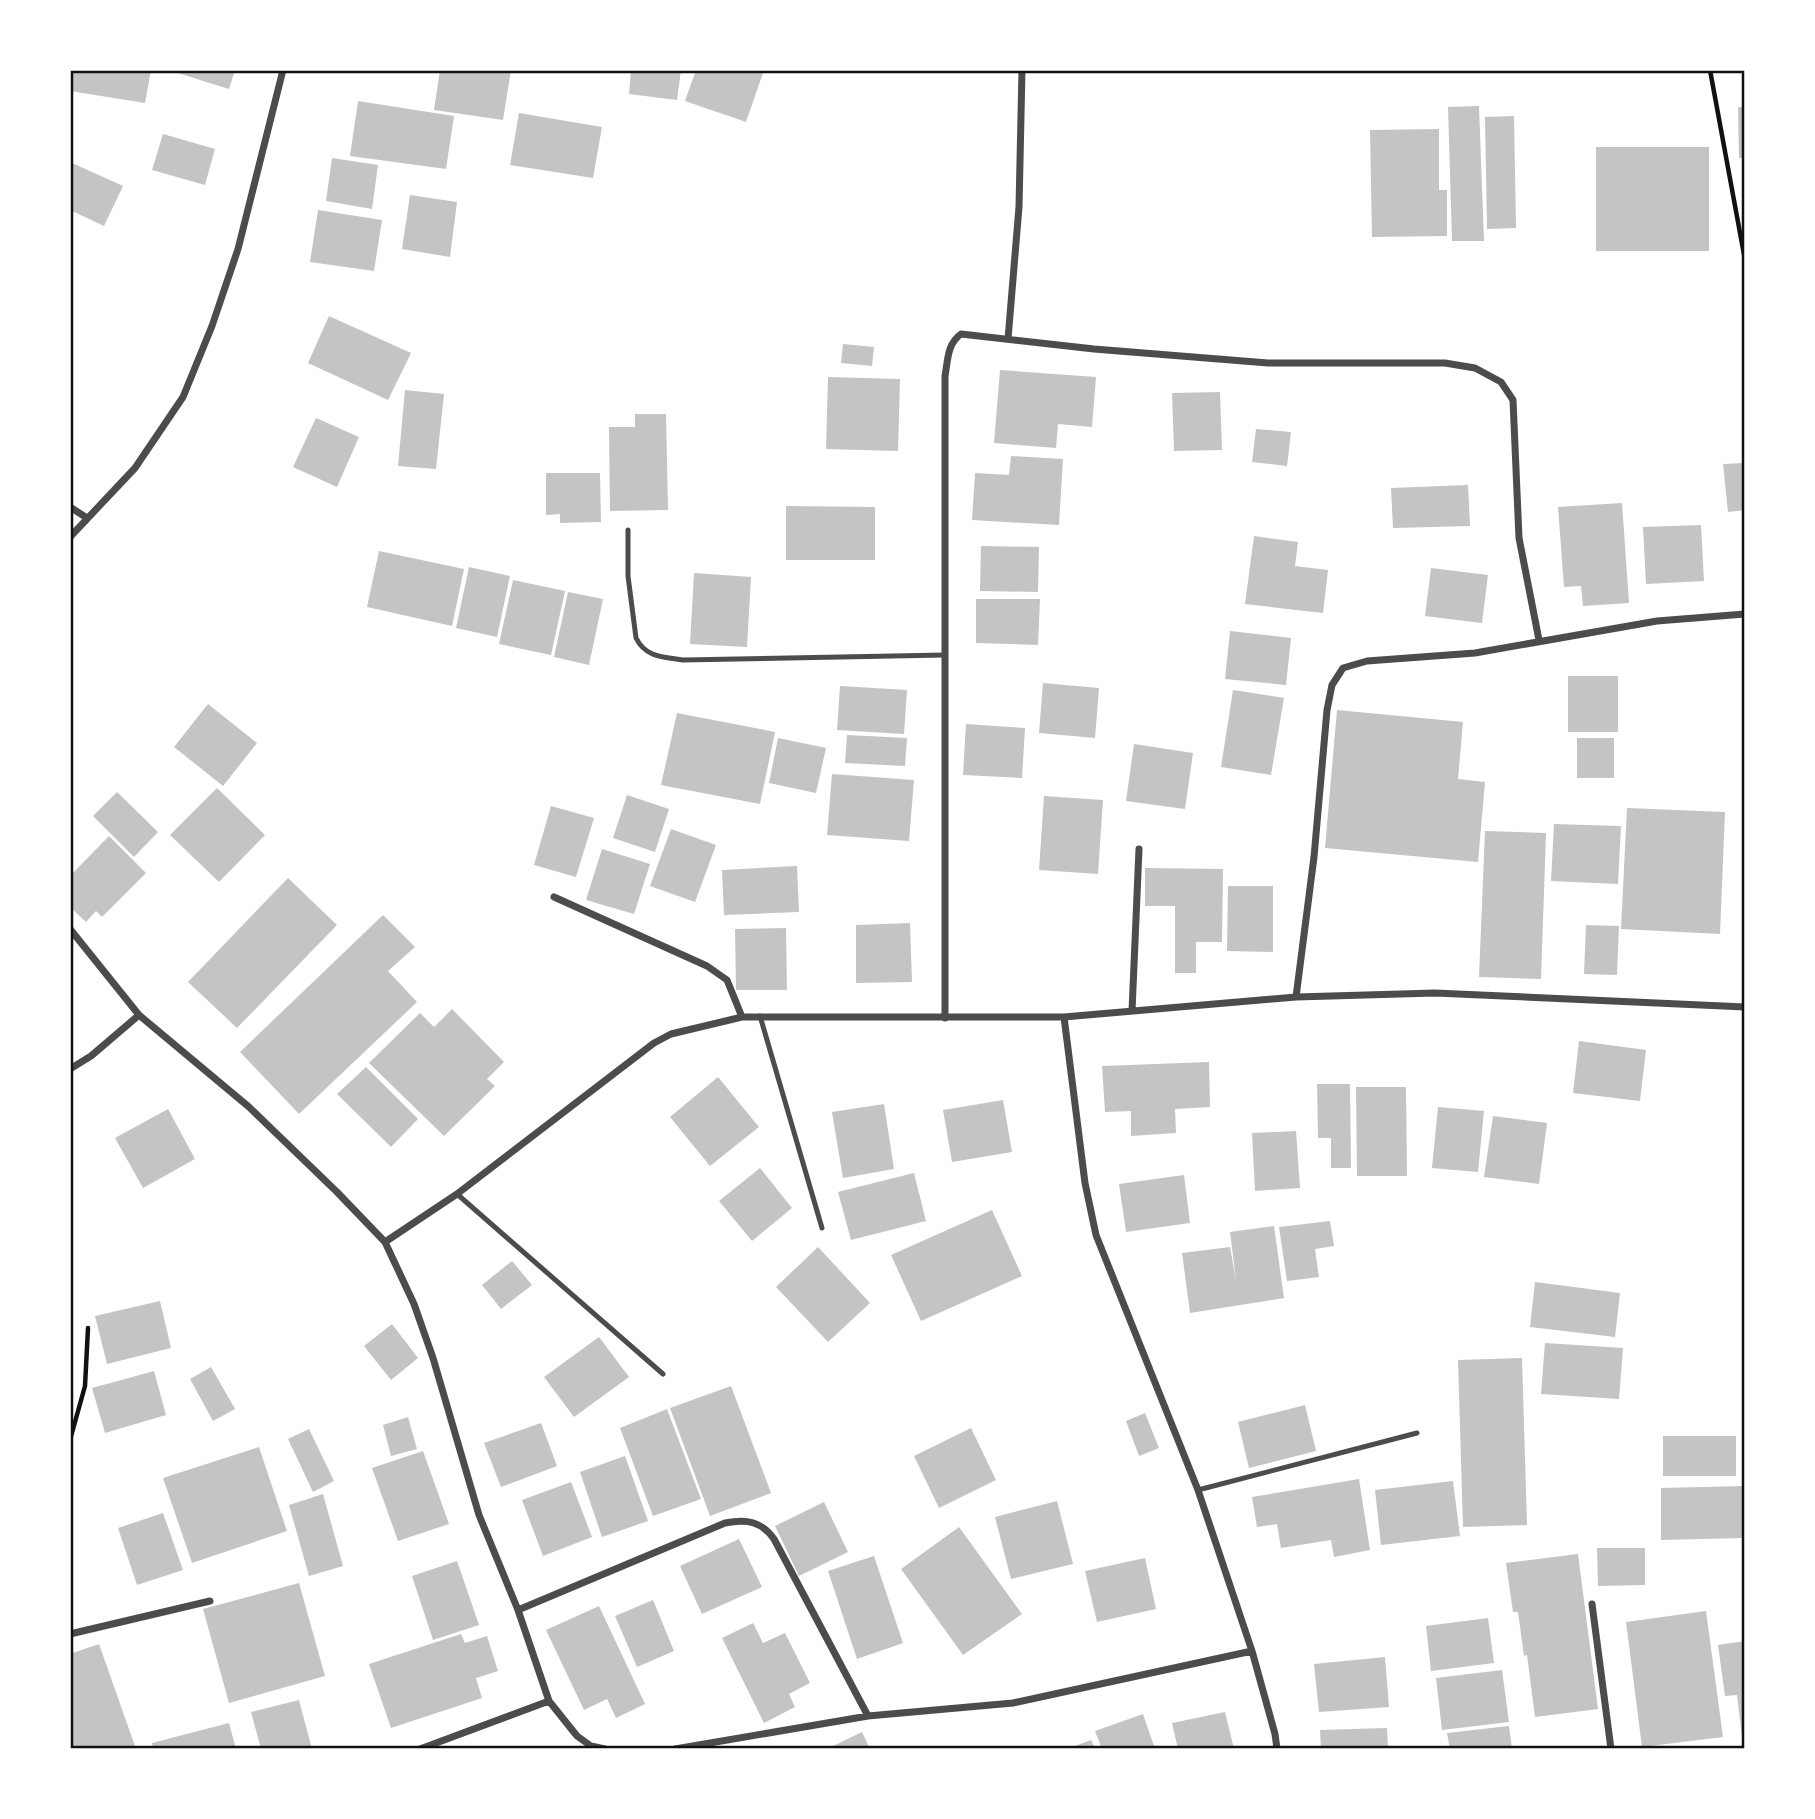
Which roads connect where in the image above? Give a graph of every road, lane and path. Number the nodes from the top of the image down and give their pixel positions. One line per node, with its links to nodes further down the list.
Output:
1 (283, 70): 7 (street)
2 (1022, 70): 5 (street)
3 (1710, 70): 4 (path)
4 (1745, 260)
5 (1009, 339): 11 (street); 12 (street)
6 (70, 507): 7 (street)
7 (87, 518): 9 (street)
8 (628, 530): 12 (lane)
9 (70, 537)
10 (1745, 614): 11 (street)
11 (1539, 640): 16 (street)
12 (945, 655): 23 (street)
13 (1139, 849): 18 (street)
14 (554, 897): 21 (street)
15 (70, 929): 19 (street)
16 (1296, 997): 17 (street); 18 (street)
17 (1745, 1007)
18 (1132, 1011): 22 (street)
19 (139, 1015): 24 (street); 27 (street)
20 (760, 1016): 21 (street); 23 (street); 26 (lane)
21 (742, 1017): 25 (street)
22 (1064, 1017): 23 (street); 32 (street)
23 (945, 1018)
24 (70, 1069)
25 (457, 1194): 27 (street); 29 (lane)
26 (822, 1228)
27 (385, 1242): 35 (street)
28 (88, 1328): 31 (path)
29 (663, 1374)
30 (1417, 1433): 32 (lane)
31 (70, 1440)
32 (1198, 1490): 37 (street)
33 (210, 1601): 36 (street)
34 (1592, 1604): 44 (street)
35 (518, 1610): 38 (street); 39 (street)
36 (70, 1634)
37 (1252, 1651): 39 (street); 43 (street)
38 (549, 1701): 40 (street); 41 (street)
39 (868, 1716): 42 (street)
40 (420, 1749)
41 (605, 1749)
42 (675, 1749)
43 (1277, 1749)
44 (1611, 1749)

